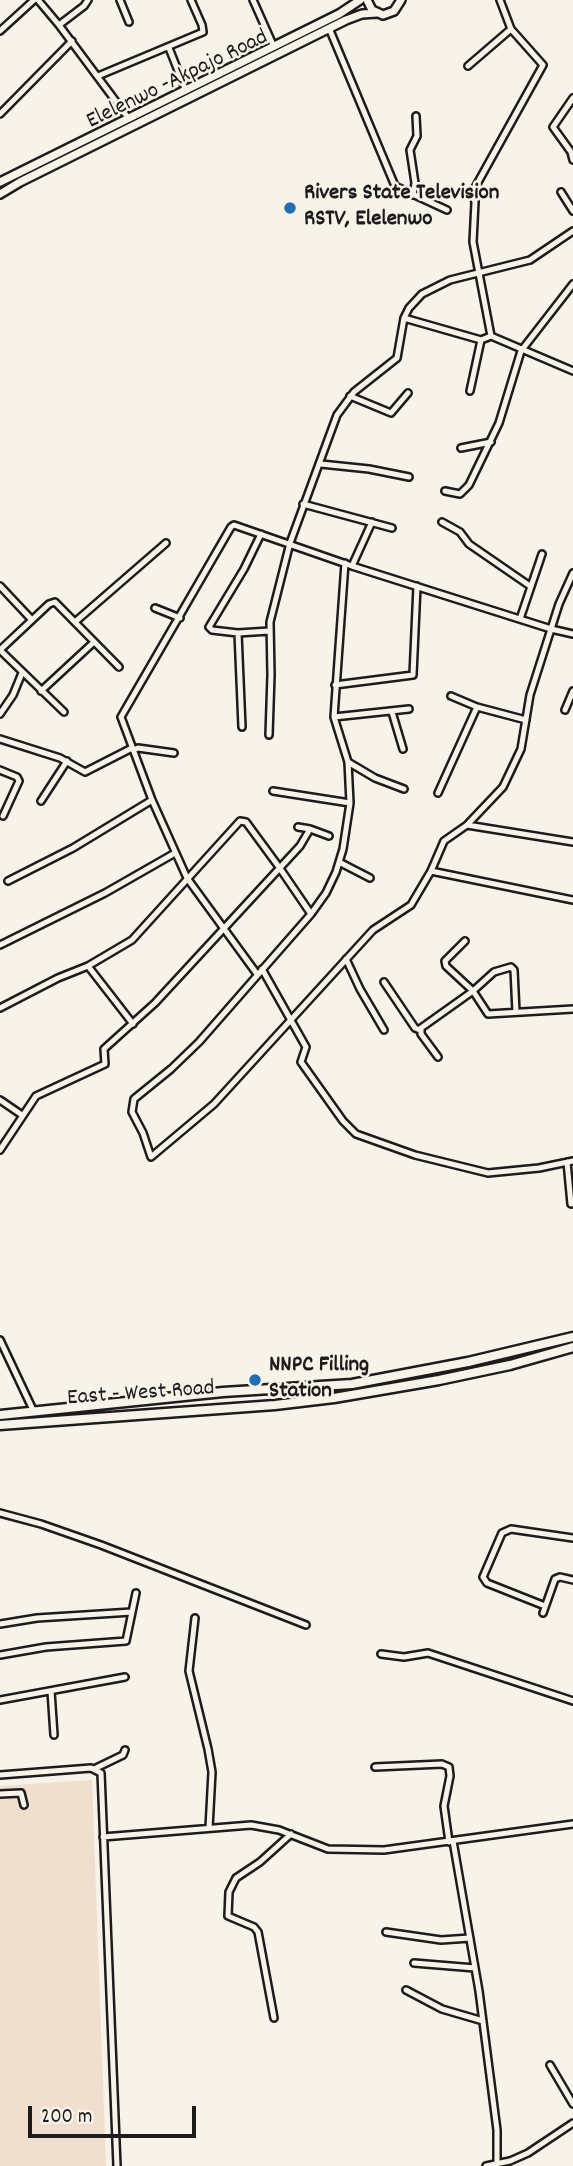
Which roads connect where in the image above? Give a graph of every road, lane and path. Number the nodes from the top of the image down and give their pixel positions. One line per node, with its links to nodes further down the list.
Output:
1 (36, 0): 14 (street); 17 (street)
2 (88, 0): 14 (street)
3 (120, 0): 13 (street)
4 (191, 0): 20 (street)
5 (253, 0): 19 (street)
6 (352, 0): 12 (main road)
7 (360, 0): 12 (main road, Elelenwo -Akpajo Road)
8 (367, 0): 11 (main road)
9 (401, 0): 11 (main road, Elelenwo -Akpajo Road)
10 (500, 0): 16 (street)
11 (377, 13): 15 (main road, Elelenwo -Akpajo Road)
12 (340, 14): 19 (main road, Elelenwo -Akpajo Road)
13 (129, 22)
14 (59, 24): 18 (street)
15 (329, 28): 31 (main road, Elelenwo -Akpajo Road); 32 (street)
16 (511, 29): 21 (street); 36 (street)
17 (0, 31)
18 (72, 41): 22 (street); 25 (street)
19 (274, 47): 23 (main road, Elelenwo -Akpajo Road)
20 (169, 48): 22 (street); 23 (street)
21 (468, 66)
22 (98, 76): 27 (street)
23 (186, 91): 27 (main road, Elelenwo -Akpajo Road)
24 (573, 98): 28 (street)
25 (0, 114)
26 (416, 116): 32 (street)
27 (129, 118): 29 (main road, Elelenwo -Akpajo Road)
28 (573, 160)
29 (0, 182)
30 (561, 192): 34 (street)
31 (0, 194)
32 (413, 195): 33 (street)
33 (447, 210)
34 (573, 211)
35 (573, 231): 36 (street)
36 (478, 272): 38 (street); 39 (street)
37 (573, 284): 41 (street)
38 (404, 317): 40 (street); 45 (street)
39 (491, 336): 40 (street); 41 (street)
40 (481, 340): 43 (street)
41 (521, 351): 42 (street); 46 (street)
42 (573, 371)
43 (470, 391)
44 (408, 393): 45 (street)
45 (350, 396): 48 (street)
46 (491, 442): 47 (street); 50 (street)
47 (461, 448)
48 (321, 464): 49 (street); 51 (street)
49 (410, 477)
50 (445, 491)
51 (303, 504): 52 (street); 57 (street)
52 (372, 522): 54 (street); 60 (street)
53 (442, 522): 64 (street)
54 (392, 528)
55 (261, 534): 57 (street); 66 (street); 72 (street)
56 (166, 543): 69 (street)
57 (290, 543): 59 (street); 71 (street)
58 (542, 554): 64 (street)
59 (345, 563): 60 (street); 78 (street)
60 (352, 566): 63 (street)
61 (573, 573): 70 (street)
62 (0, 586): 68 (street)
63 (417, 586): 67 (street); 78 (street)
64 (530, 586): 67 (street)
65 (155, 608): 66 (street)
66 (180, 618): 93 (street)
67 (520, 619): 70 (street)
68 (32, 620): 69 (street); 75 (street)
69 (75, 622): 74 (street)
70 (551, 629): 73 (street); 89 (street)
71 (269, 631): 72 (street); 91 (street)
72 (238, 633): 90 (street)
73 (573, 634)
74 (94, 642): 76 (street); 79 (street)
75 (0, 650): 77 (street)
76 (119, 667)
77 (22, 673): 79 (street); 87 (street)
78 (335, 685): 88 (street)
79 (41, 691): 85 (street)
80 (573, 691): 84 (street)
81 (451, 696): 82 (street)
82 (477, 707): 89 (street); 101 (street)
83 (409, 709): 86 (street)
84 (565, 710)
85 (64, 712)
86 (392, 712): 88 (street); 94 (street)
87 (0, 714)
88 (334, 717): 97 (street)
89 (526, 720): 106 (street)
90 (242, 727)
91 (269, 735)
92 (0, 739): 96 (street)
93 (132, 749): 95 (street); 96 (street); 102 (street)
94 (403, 749)
95 (174, 753)
96 (68, 761): 103 (street)
97 (348, 762): 99 (street); 104 (street)
98 (0, 770): 105 (street)
99 (404, 789)
100 (273, 791): 104 (street)
101 (439, 793)
102 (152, 800): 111 (street); 117 (street)
103 (41, 802)
104 (350, 803): 112 (street)
105 (3, 816)
106 (467, 825): 110 (street); 114 (street)
107 (298, 827): 108 (street)
108 (310, 829): 109 (street); 113 (street)
109 (329, 836)
110 (573, 842)
111 (175, 853): 115 (street); 122 (street)
112 (339, 862): 116 (street); 119 (street)
113 (279, 867): 115 (street); 119 (street); 120 (street)
114 (431, 871): 118 (street); 123 (street)
115 (187, 878): 120 (street); 124 (street)
116 (370, 878)
117 (8, 881)
118 (573, 900)
119 (311, 914): 125 (street)
120 (223, 928): 125 (street); 132 (street)
121 (465, 941): 127 (street)
122 (0, 945)
123 (346, 959): 131 (street); 133 (street)
124 (88, 966): 128 (street); 132 (street)
125 (259, 972): 131 (street); 131 (street)
126 (384, 982): 134 (street)
127 (473, 991): 130 (street); 130 (street); 134 (street)
128 (0, 1008)
129 (573, 1009): 130 (street)
130 (516, 1012)
131 (292, 1020): 139 (street)
132 (133, 1024): 137 (street)
133 (384, 1030)
134 (420, 1030): 135 (street)
135 (438, 1057)
136 (0, 1100): 137 (street)
137 (22, 1115): 138 (street)
138 (0, 1150)
139 (570, 1161): 140 (street)
140 (571, 1204)
141 (573, 1337): 144 (main road, East - West Road)
142 (0, 1340): 144 (street)
143 (573, 1347): 146 (main road, East - West Road)
144 (34, 1412): 145 (main road, East - West Road)
145 (0, 1415)
146 (0, 1425)
147 (0, 1513): 156 (street)
148 (573, 1538): 151 (street)
149 (573, 1580): 151 (street)
150 (136, 1593): 152 (street)
151 (545, 1606): 153 (street)
152 (132, 1612): 155 (street); 158 (street)
153 (543, 1613)
154 (195, 1618): 171 (street)
155 (0, 1624)
156 (306, 1625)
157 (381, 1654): 162 (street)
158 (0, 1656)
159 (125, 1677): 160 (street)
160 (51, 1691): 161 (street); 163 (street)
161 (0, 1700)
162 (573, 1701)
163 (54, 1735)
164 (125, 1750): 166 (street)
165 (375, 1767): 174 (street)
166 (94, 1769): 167 (street); 173 (street)
167 (0, 1775)
168 (0, 1794): 169 (street)
169 (24, 1805)
170 (573, 1824): 174 (street)
171 (209, 1828): 172 (street); 173 (street)
172 (291, 1834): 174 (street); 180 (street)
173 (103, 1837): 186 (street)
174 (451, 1841): 176 (street)
175 (386, 1932): 176 (street)
176 (470, 1938): 178 (street)
177 (414, 1963): 178 (street)
178 (475, 1968): 181 (street)
179 (406, 1990): 181 (street)
180 (274, 2018)
181 (483, 2021): 185 (street)
182 (551, 2065): 183 (street)
183 (573, 2104)
184 (573, 2123): 185 (street)
185 (497, 2163): 187 (street)
186 (117, 2166)
187 (486, 2166)

